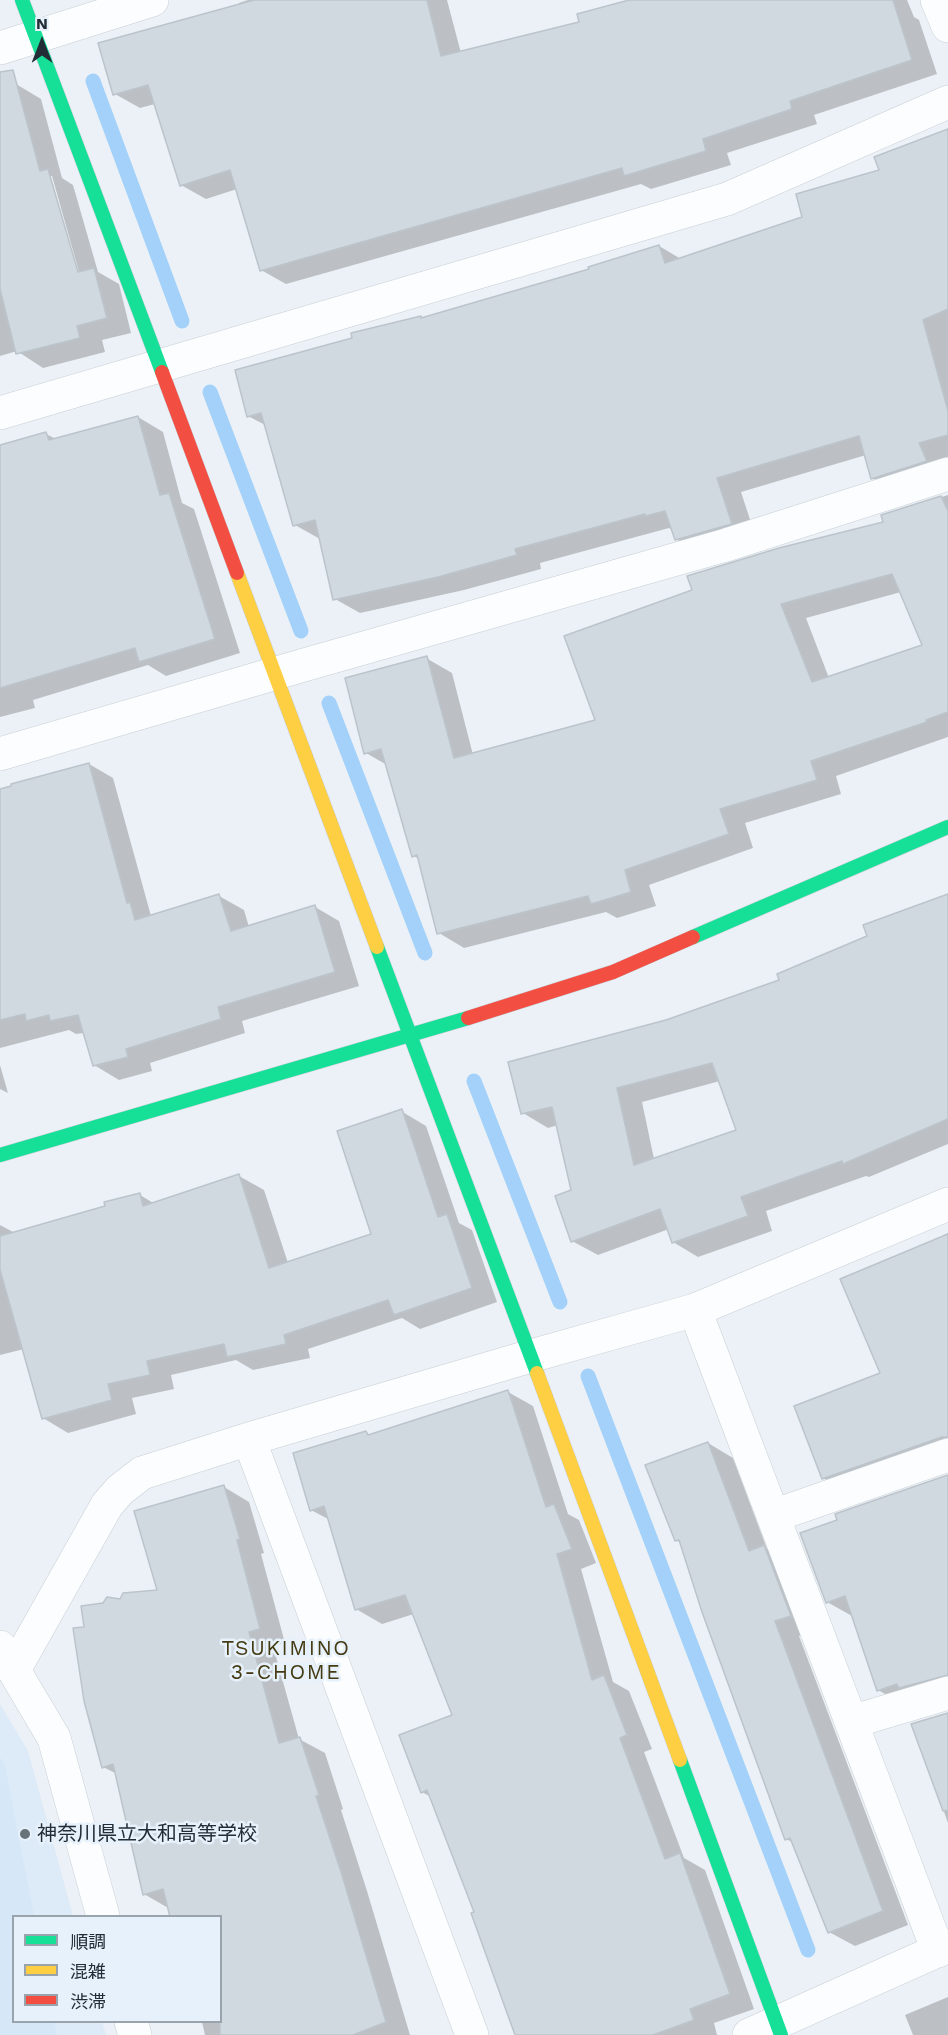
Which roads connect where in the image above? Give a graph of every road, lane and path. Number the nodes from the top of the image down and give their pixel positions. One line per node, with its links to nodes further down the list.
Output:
1 (22, 0): 5 (street)
2 (152, 0): 5 (street)
3 (938, 0): 4 (street)
4 (948, 26)
5 (36, 37): 6 (street); 8 (street)
6 (0, 48)
7 (948, 102): 8 (street)
8 (160, 366): 9 (street); 11 (street)
9 (0, 413)
10 (948, 474): 11 (street)
11 (275, 674): 12 (street); 14 (street)
12 (0, 754)
13 (948, 827): 14 (street)
14 (411, 1036): 15 (street); 18 (street)
15 (0, 1155)
16 (948, 1204): 17 (street)
17 (695, 1310): 18 (street); 21 (street)
18 (531, 1356): 19 (street); 27 (street)
19 (249, 1439): 22 (street); 28 (street)
20 (948, 1455): 21 (street)
21 (773, 1516): 24 (street)
22 (7, 1659): 25 (street)
23 (948, 1693): 24 (street)
24 (851, 1722): 26 (street)
25 (102, 1915)
26 (943, 1949): 27 (street)
27 (769, 2031)
28 (472, 2035)

